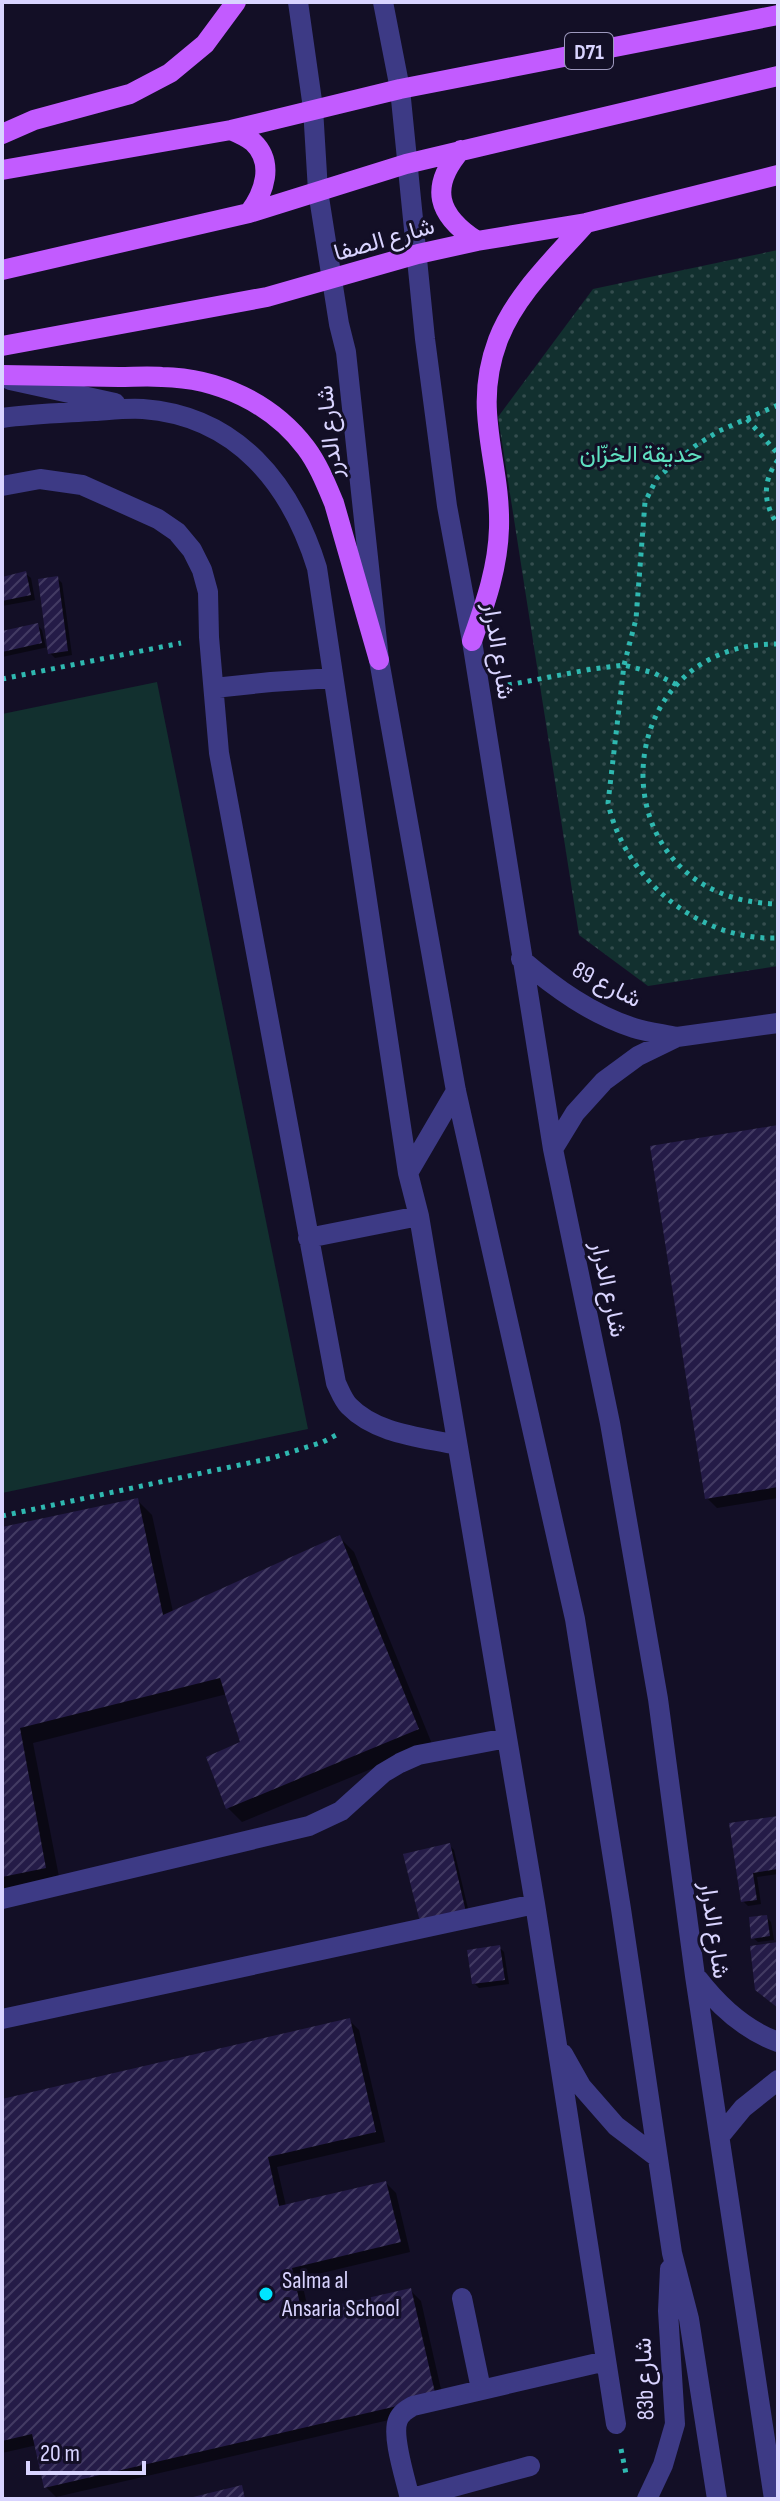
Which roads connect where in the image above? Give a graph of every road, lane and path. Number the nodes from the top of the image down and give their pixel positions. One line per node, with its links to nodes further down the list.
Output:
1 (236, 2): 9 (main road)
2 (298, 2): 7 (street)
3 (383, 2): 6 (street, شارع الدرار)
4 (778, 15): 6 (main road, D71)
5 (778, 76): 10 (main road)
6 (400, 89): 7 (main road, D71); 11 (street, شارع الدرار)
7 (313, 108): 8 (main road, D71); 14 (street)
8 (231, 130): 12 (main road, D71); 15 (main road)
9 (2, 134)
10 (461, 150): 11 (main road); 17 (main road)
11 (406, 164): 14 (main road); 18 (street, شارع الدرار)
12 (2, 170)
13 (778, 175): 16 (main road, شارع الصفا)
14 (318, 191): 15 (main road); 20 (street)
15 (249, 213): 19 (main road)
16 (586, 223): 17 (main road, شارع الصفا); 31 (main road)
17 (477, 241): 18 (main road, شارع الصفا)
18 (418, 254): 20 (main road, شارع الصفا); 31 (street, شارع الدرار)
19 (2, 270)
20 (333, 280): 21 (main road, شارع الصفا); 33 (street, شارع الدرر)
21 (2, 346)
22 (2, 377): 24 (street); 33 (main road)
23 (778, 405): 26 (path)
24 (142, 409): 25 (street); 35 (street)
25 (2, 418)
26 (746, 419): 27 (path); 34 (path)
27 (778, 457): 29 (path)
28 (2, 486): 30 (street)
29 (778, 525)
30 (209, 637): 36 (path); 38 (street)
31 (472, 641): 39 (street, شارع الدرار)
32 (778, 644): 37 (path)
33 (379, 660): 45 (street)
34 (624, 665): 37 (path); 39 (path); 41 (path)
35 (333, 678): 38 (street); 47 (street)
36 (2, 679)
37 (677, 685): 40 (path)
38 (214, 688): 49 (street)
39 (480, 691): 42 (street, شارع الدرار)
40 (778, 904)
41 (778, 938)
42 (521, 959): 44 (street, شارع 89); 46 (street, شارع الدرار)
43 (778, 1023): 44 (street, شارع 89)
44 (677, 1037): 46 (street, شارع 89)
45 (456, 1091): 47 (street); 62 (street)
46 (553, 1149): 56 (street, شارع الدرار)
47 (408, 1173): 48 (street)
48 (419, 1216): 49 (street); 51 (street)
49 (308, 1238): 50 (street)
50 (365, 1420): 51 (street); 52 (path)
51 (457, 1445): 53 (street)
52 (2, 1516)
53 (507, 1738): 54 (street); 55 (street)
54 (2, 1899)
55 (535, 1904): 57 (street); 58 (street)
56 (695, 1976): 59 (street); 61 (street, شارع الدرار)
57 (2, 2019)
58 (555, 2040): 62 (street); 65 (street)
59 (778, 2042)
60 (778, 2080): 61 (street)
61 (720, 2136): 73 (street, شارع الدرار)
62 (657, 2157): 63 (street)
63 (672, 2253): 71 (street, 83b شارع); 72 (street)
64 (462, 2298): 66 (street)
65 (606, 2361): 66 (street); 67 (street)
66 (481, 2389): 70 (street)
67 (616, 2424): 69 (path)
68 (530, 2466): 70 (street)
69 (628, 2484)
70 (410, 2499)
71 (647, 2499)
72 (717, 2499)
73 (774, 2499)

